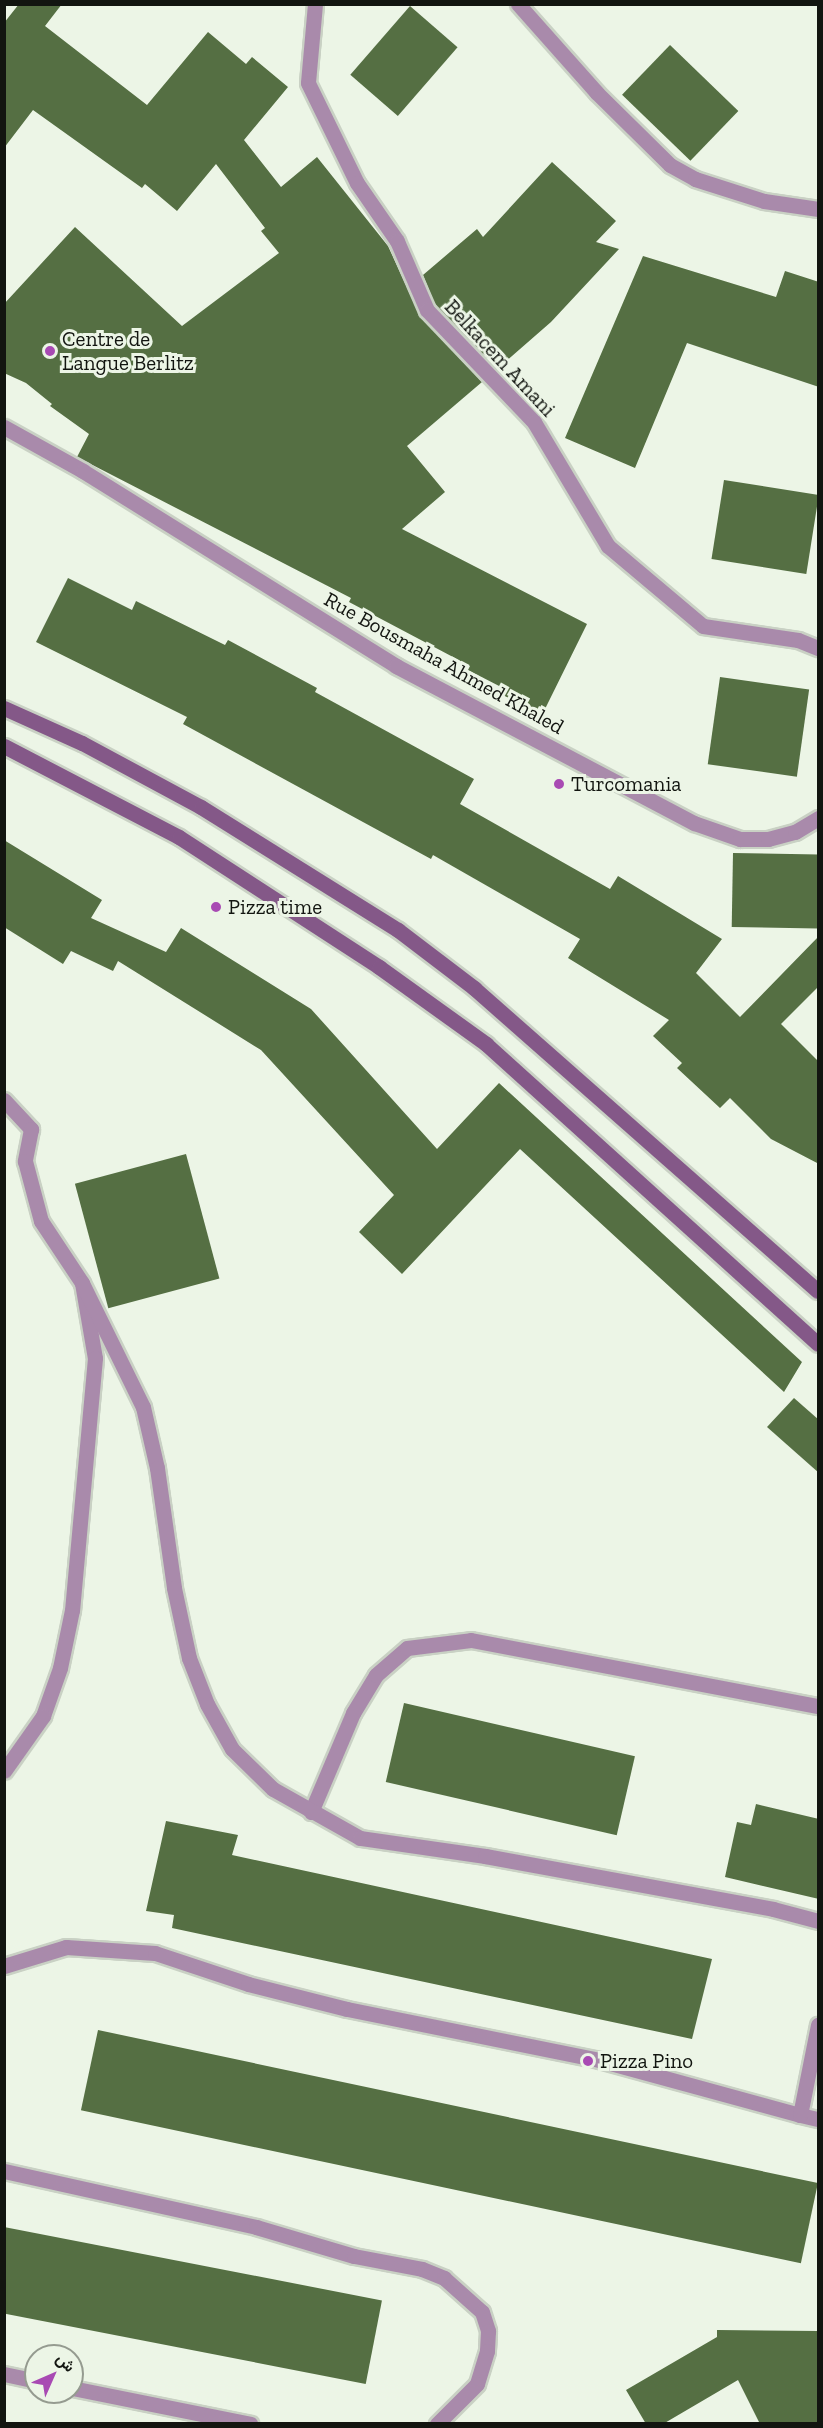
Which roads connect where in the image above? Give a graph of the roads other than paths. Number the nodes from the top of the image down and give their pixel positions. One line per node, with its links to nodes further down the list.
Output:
1 (315, 4): 5 (street, Belkacem Amani)
2 (519, 4): 3 (street)
3 (819, 209)
4 (4, 427): 8 (street, Rue Bousmaha Ahmed Khaled)
5 (819, 648)
6 (4, 708): 11 (main road)
7 (4, 746): 12 (main road)
8 (819, 818)
9 (4, 1100): 10 (street)
10 (82, 1283): 14 (street); 15 (street)
11 (819, 1291)
12 (819, 1344)
13 (819, 1706): 15 (street)
14 (4, 1771)
15 (311, 1812): 16 (street)
16 (819, 1921)
17 (4, 1966): 19 (street)
18 (819, 2025): 19 (street)
19 (800, 2115): 20 (street)
20 (819, 2119)
21 (4, 2171): 26 (street)
22 (4, 2374): 23 (street)
23 (24, 2378)
24 (84, 2390): 25 (street)
25 (250, 2424)
26 (437, 2424)

